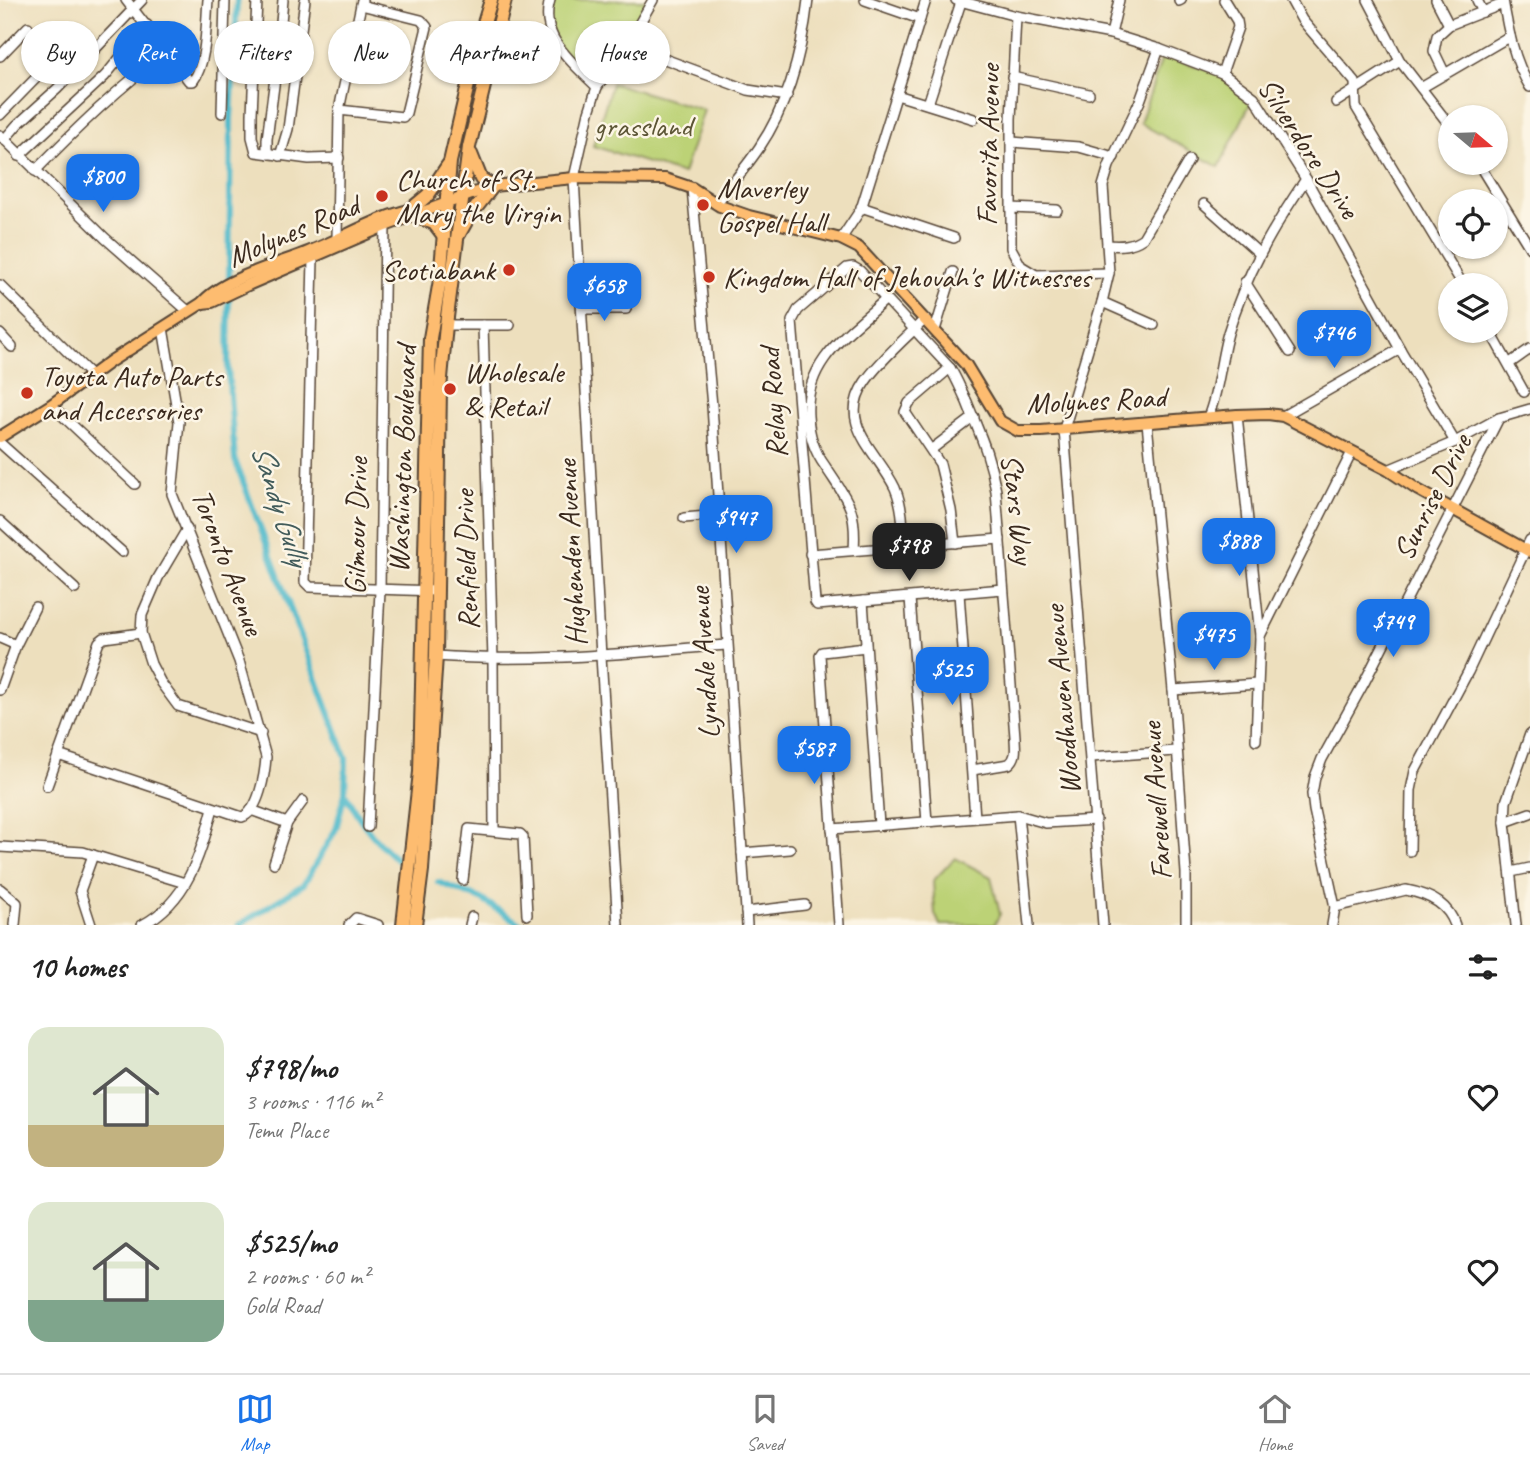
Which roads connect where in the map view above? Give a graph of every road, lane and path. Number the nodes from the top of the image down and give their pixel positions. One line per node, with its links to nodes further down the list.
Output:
1 (126, 0): 24 (street)
2 (142, 0): 24 (street)
3 (208, 0): 39 (street)
4 (226, 0): 57 (street)
5 (257, 0): 63 (street)
6 (283, 0): 63 (street)
7 (305, 0): 63 (street)
8 (491, 0): 68 (highway, Washington Boulevard)
9 (505, 0): 62 (highway, Washington Boulevard)
10 (550, 0): 46 (street)
11 (653, 0): 29 (street, Hughenden Avenue)
12 (808, 0): 52 (street)
13 (867, 0): 27 (street)
14 (926, 0): 27 (street)
15 (1119, 0): 31 (street)
16 (1224, 0): 40 (street)
17 (1291, 0): 48 (street)
18 (1367, 0): 37 (street)
19 (1436, 0): 30 (street)
20 (1477, 0): 25 (street)
21 (958, 1): 26 (street, Silverdore Drive); 54 (street)
22 (361, 2): 55 (street); 55 (street)
23 (1503, 2): 25 (street); 33 (street)
24 (134, 8): 28 (street); 60 (street)
25 (1483, 12): 30 (street)
26 (1016, 16): 31 (street, Silverdore Drive); 42 (street, Favorita Avenue)
27 (920, 19): 51 (street)
28 (144, 21)
29 (641, 21)
30 (1449, 25): 41 (street)
31 (1111, 34): 34 (street, Silverdore Drive)
32 (21, 35): 35 (street)
33 (1510, 36): 41 (street); 47 (street)
34 (1159, 49): 40 (street, Silverdore Drive); 65 (street)
35 (0, 56)
36 (670, 61): 52 (street)
37 (1400, 61): 48 (street); 49 (street)
38 (113, 66): 64 (street)
39 (200, 68)
40 (1222, 73): 72 (street, Silverdore Drive)
41 (1445, 74): 49 (street)
42 (1012, 78): 50 (street); 61 (street, Favorita Avenue)
43 (30, 84): 58 (street)
44 (125, 84): 69 (street)
45 (599, 84): 46 (street, Hughenden Avenue)
46 (597, 87): 71 (street, Hughenden Avenue)
47 (1530, 87)
48 (1356, 88): 53 (street); 95 (street)
49 (1421, 88): 56 (street)
50 (1089, 94)
51 (897, 95): 54 (street); 79 (street)
52 (787, 96): 77 (street)
53 (1336, 102)
54 (928, 104): 59 (street)
55 (339, 110): 66 (street)
56 (1438, 110)
57 (222, 113)
58 (0, 115)
59 (974, 119)
60 (2, 138): 64 (street)
61 (1011, 142): 65 (street); 80 (street, Favorita Avenue)
62 (469, 147): 73 (highway); 75 (highway, Washington Boulevard)
63 (274, 155): 66 (street)
64 (19, 156): 69 (street)
65 (1114, 157): 88 (street)
66 (338, 158): 86 (street)
67 (1189, 160): 88 (street)
68 (450, 162): 76 (highway, Washington Boulevard); 82 (highway)
69 (35, 171): 103 (street)
70 (1485, 175): 89 (street)
71 (574, 178): 73 (main road, Molynes Road); 74 (main road, Molynes Road); 101 (street, Hughenden Avenue)
72 (1306, 179): 90 (street); 115 (street, Silverdore Drive)
73 (493, 186): 75 (main road, Molynes Road); 84 (highway)
74 (692, 188): 77 (main road, Molynes Road); 143 (street, Lyndale Avenue)
75 (461, 197): 76 (main road, Molynes Road); 84 (highway, Washington Boulevard)
76 (448, 203): 82 (main road, Molynes Road); 84 (highway, Washington Boulevard)
77 (716, 204): 87 (main road, Molynes Road)
78 (1204, 204): 90 (street)
79 (861, 207): 85 (street); 87 (street)
80 (1011, 208): 81 (street); 94 (street, Favorita Avenue)
81 (1057, 210)
82 (412, 213): 83 (main road, Molynes Road); 84 (highway); 86 (main road, Molynes Road)
83 (385, 226): 91 (main road, Molynes Road); 156 (street, Gilmour Drive)
84 (450, 238): 105 (highway, Washington Boulevard); 157 (highway, Washington Boulevard)
85 (954, 238)
86 (337, 239): 96 (main road, Molynes Road)
87 (841, 239): 104 (main road, Molynes Road)
88 (1107, 246): 94 (street)
89 (1530, 248)
90 (1260, 254): 97 (street)
91 (313, 259): 96 (main road, Molynes Road); 156 (street)
92 (853, 267): 99 (street, Stars Way); 122 (street, Relay Road)
93 (953, 272): 111 (street)
94 (1109, 273): 100 (street)
95 (1456, 273)
96 (248, 280): 103 (main road, Molynes Road)
97 (1245, 282): 117 (street); 129 (street)
98 (1, 288): 120 (street)
99 (885, 300): 110 (street, Stars Way); 121 (street)
100 (1102, 302): 108 (street); 132 (street)
101 (582, 309): 102 (street); 169 (street, Hughenden Avenue)
102 (626, 309)
103 (188, 311): 109 (main road, Molynes Road)
104 (925, 319): 110 (street); 111 (main road, Molynes Road)
105 (446, 325): 106 (street); 157 (highway, Washington Boulevard)
106 (483, 325): 107 (street); 170 (street, Renfield Drive)
107 (510, 325)
108 (1154, 325)
109 (163, 328): 120 (main road, Molynes Road); 146 (street, Toronto Avenue)
110 (915, 330): 119 (street, Stars Way); 149 (street)
111 (935, 330): 132 (main road, Molynes Road)
112 (0, 334): 114 (street)
113 (1498, 343): 118 (street)
114 (12, 347)
115 (1400, 349): 127 (street); 134 (street, Silverdore Drive)
116 (1530, 349): 118 (street)
117 (1290, 352)
118 (1510, 363): 123 (street)
119 (950, 368): 128 (street, Stars Way); 136 (street)
120 (92, 376): 124 (main road, Molynes Road)
121 (810, 387): 122 (street); 138 (street)
122 (797, 391): 139 (street, Relay Road)
123 (1524, 392)
124 (51, 405): 133 (main road, Molynes Road); 141 (street)
125 (1530, 409): 130 (street)
126 (1237, 415): 127 (main road, Molynes Road); 129 (main road, Molynes Road); 163 (street)
127 (1283, 416): 137 (main road, Molynes Road)
128 (974, 417): 136 (street); 147 (street, Stars Way)
129 (1208, 418): 131 (main road, Molynes Road)
130 (1499, 418): 134 (street); 142 (street, Sunrise Drive)
131 (1147, 423): 132 (main road, Molynes Road); 173 (street, Farewell Avenue)
132 (1065, 429): 179 (street, Woodhaven Avenue)
133 (0, 436)
134 (1455, 442): 140 (street)
135 (0, 443): 152 (street)
136 (932, 449): 148 (street)
137 (1352, 452): 140 (main road, Molynes Road); 163 (street)
138 (816, 453): 139 (street); 151 (street)
139 (802, 457): 153 (street, Relay Road)
140 (1388, 470): 142 (main road, Molynes Road)
141 (135, 484)
142 (1453, 510): 150 (main road, Molynes Road); 208 (street, Sunrise Drive)
143 (719, 515): 144 (street); 166 (street, Lyndale Avenue)
144 (684, 518)
145 (0, 522): 154 (street)
146 (187, 529): 162 (street); 174 (street, Toronto Avenue)
147 (1000, 539): 148 (street); 155 (street, Stars Way)
148 (955, 543): 149 (street)
149 (902, 546): 151 (street)
150 (1528, 547): 198 (street)
151 (855, 550): 153 (street)
152 (122, 552)
153 (810, 554): 160 (street, Relay Road)
154 (75, 589)
155 (1003, 589): 158 (street); 180 (street, Stars Way)
156 (380, 591): 157 (street); 193 (street, Gilmour Drive)
157 (431, 591): 168 (highway, Washington Boulevard); 216 (highway, Washington Boulevard)
158 (959, 593): 159 (street); 180 (street)
159 (910, 598): 160 (street); 190 (street)
160 (863, 601): 167 (street)
161 (34, 607): 165 (street)
162 (141, 633): 174 (street); 178 (street)
163 (1260, 636): 171 (street)
164 (0, 638): 165 (street)
165 (16, 645): 172 (street)
166 (726, 645): 169 (street); 199 (street, Lyndale Avenue)
167 (866, 648): 192 (street); 194 (street)
168 (436, 656): 170 (street); 216 (highway, Washington Boulevard)
169 (601, 656): 170 (street); 217 (street, Hughenden Avenue)
170 (493, 660): 195 (street, Renfield Drive)
171 (1257, 684): 173 (street); 176 (street)
172 (0, 690)
173 (1173, 690): 177 (street, Farewell Avenue)
174 (261, 733): 184 (street, Toronto Avenue)
175 (1530, 734): 189 (street)
176 (1256, 740)
177 (1176, 751): 179 (street); 222 (street, Farewell Avenue)
178 (58, 755): 181 (street); 183 (street)
179 (1091, 757): 188 (street, Woodhaven Avenue)
180 (972, 770): 187 (street)
181 (47, 786)
182 (303, 801): 191 (street)
183 (213, 808): 184 (street); 205 (street)
184 (251, 810): 191 (street)
185 (1530, 813): 189 (street)
186 (1018, 815): 187 (street); 188 (street); 220 (street)
187 (975, 818): 190 (street)
188 (1096, 820): 221 (street, Woodhaven Avenue)
189 (1505, 821): 203 (street)
190 (927, 822): 192 (street)
191 (288, 823): 201 (street)
192 (879, 825): 194 (street)
193 (368, 827)
194 (832, 829): 219 (street)
195 (494, 831): 204 (street); 210 (street)
196 (0, 847): 200 (street)
197 (789, 849): 199 (street)
198 (1410, 851)
199 (742, 853): 209 (street, Lyndale Avenue)
200 (93, 855): 205 (street); 212 (street)
201 (275, 863)
202 (1530, 868): 203 (street)
203 (1511, 872): 225 (street)
204 (463, 880)
205 (185, 883): 213 (street)
206 (0, 889): 211 (street)
207 (804, 905): 209 (street)
208 (1335, 907): 223 (street); 224 (street)
209 (746, 912): 218 (street, Lyndale Avenue)
210 (527, 915)
211 (15, 925)
212 (91, 925)
213 (142, 925)
214 (349, 925): 215 (street)
215 (378, 925)
216 (405, 925)
217 (618, 925)
218 (747, 925)
219 (839, 925)
220 (1029, 925)
221 (1102, 925)
222 (1186, 925)
223 (1332, 925)
224 (1455, 925)
225 (1516, 925)

